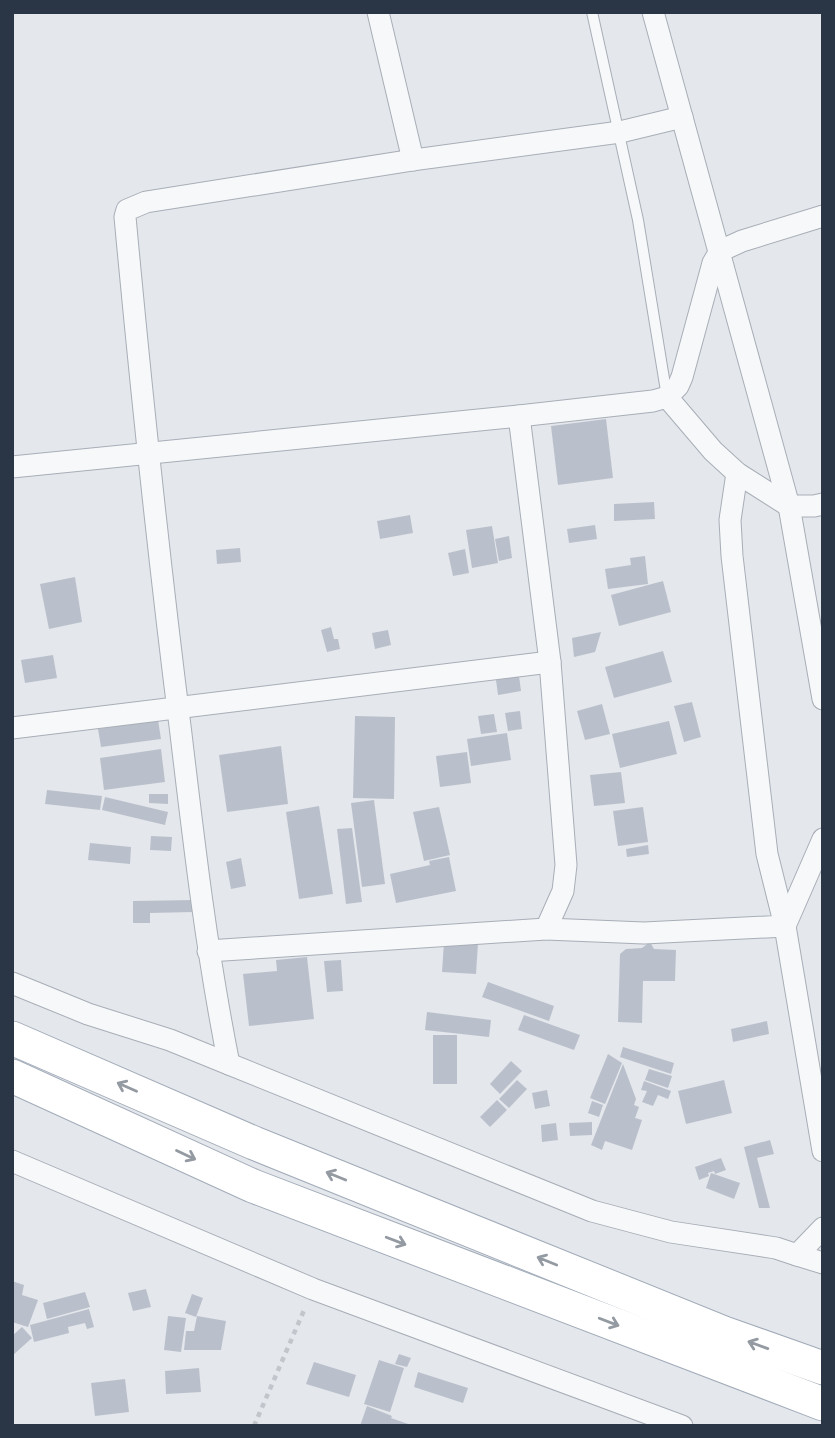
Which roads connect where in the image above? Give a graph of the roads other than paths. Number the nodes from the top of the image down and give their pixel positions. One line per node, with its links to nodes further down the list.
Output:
1 (378, 12): 6 (street)
2 (592, 12): 5 (lane)
3 (653, 12): 4 (street)
4 (682, 117): 5 (street); 8 (street)
5 (620, 132): 6 (street); 9 (lane)
6 (413, 160): 11 (street)
7 (823, 216): 8 (street)
8 (720, 251): 9 (street); 15 (street)
9 (667, 397): 10 (street); 13 (street)
10 (519, 416): 11 (street); 16 (street)
11 (148, 454): 12 (street); 18 (street)
12 (12, 467)
13 (737, 473): 15 (street); 21 (street)
14 (823, 504): 15 (street)
15 (789, 506): 17 (street)
16 (550, 662): 18 (street); 22 (street)
17 (823, 699)
18 (177, 707): 19 (street); 23 (street)
19 (12, 728)
20 (823, 839): 21 (street)
21 (785, 926): 22 (street); 28 (street)
22 (546, 929): 23 (street)
23 (208, 951): 26 (street)
24 (12, 983): 26 (street)
25 (12, 1038): 33 (main road, one-way to 25)
26 (229, 1064): 31 (street)
27 (12, 1076): 34 (main road, one-way to 34)
28 (823, 1151)
29 (12, 1161): 35 (street)
30 (823, 1228): 31 (street)
31 (797, 1255): 32 (street)
32 (823, 1263)
33 (823, 1368)
34 (823, 1404)
35 (682, 1426)

